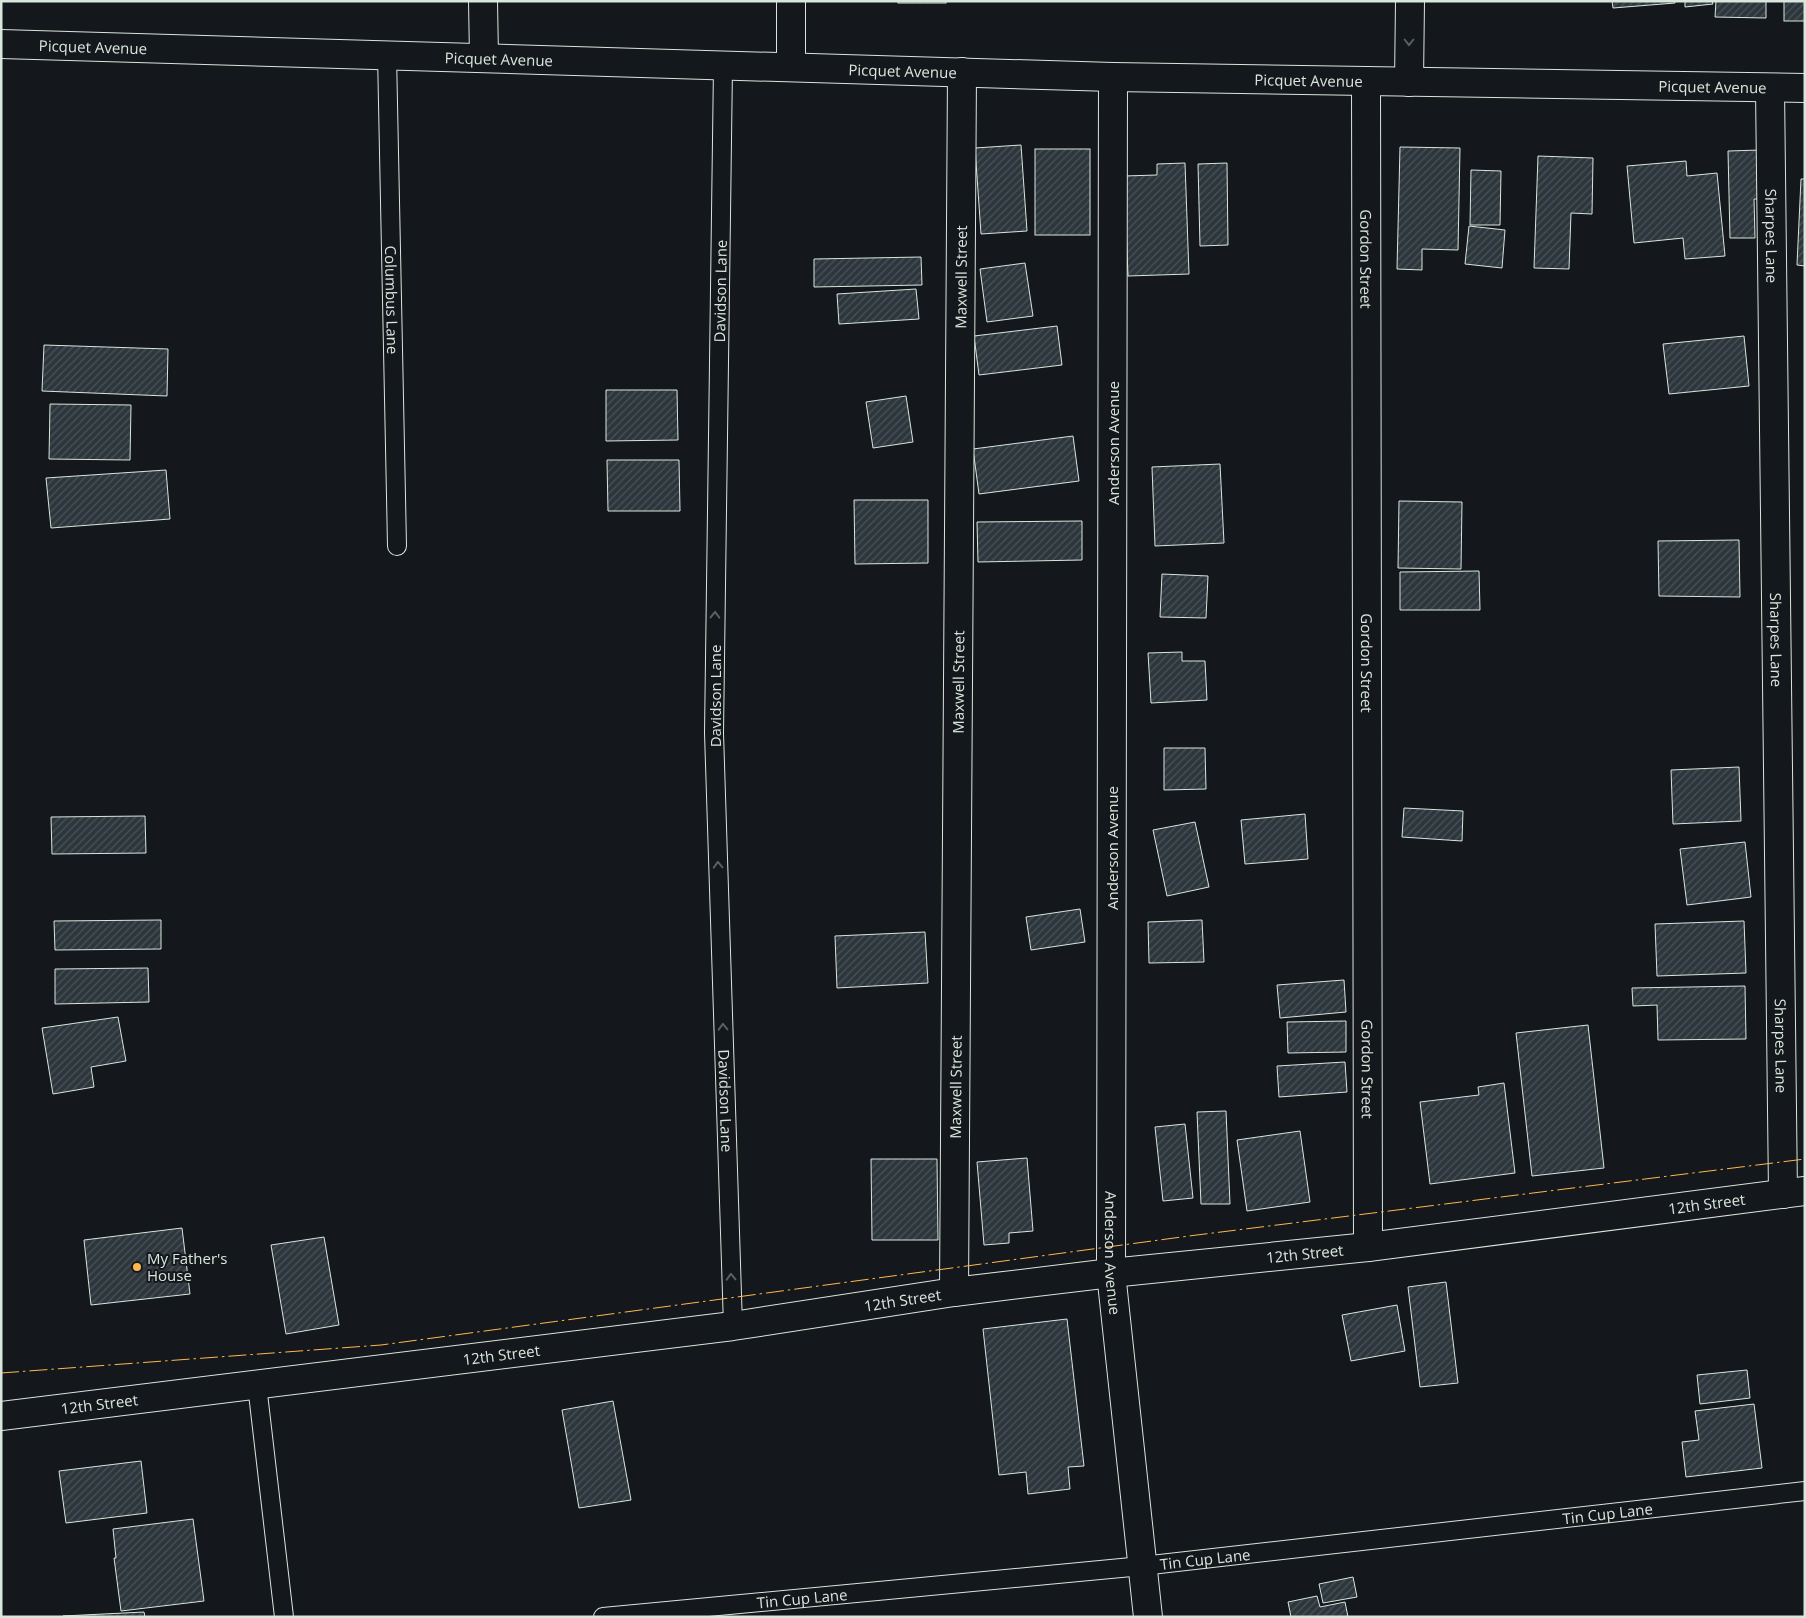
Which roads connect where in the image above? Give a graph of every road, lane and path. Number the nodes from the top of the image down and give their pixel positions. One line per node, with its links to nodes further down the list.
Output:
1 (483, 1): 6 (street)
2 (791, 1): 8 (street)
3 (1410, 1): 12 (street, one-way to 12)
4 (1, 44): 5 (street, Picquet Avenue)
5 (387, 54): 6 (street, Picquet Avenue); 15 (lane, Columbus Lane)
6 (484, 56): 7 (street, Picquet Avenue)
7 (723, 66): 8 (street, Picquet Avenue); 20 (lane, Davidson Lane, one-way to 7)
8 (791, 67): 9 (street, Picquet Avenue)
9 (962, 72): 10 (street, Picquet Avenue); 19 (street, Maxwell Street)
10 (1113, 77): 11 (street, Picquet Avenue); 18 (street, Anderson Avenue)
11 (1366, 81): 12 (street, Picquet Avenue); 17 (street, Gordon Street)
12 (1409, 82): 13 (street, Picquet Avenue)
13 (1770, 88): 14 (street, Picquet Avenue); 16 (street, Sharpes Lane)
14 (1805, 88)
15 (397, 546)
16 (1794, 1193): 17 (street, 12th Street)
17 (1368, 1247): 18 (street, 12th Street)
18 (1111, 1273): 19 (street, 12th Street); 24 (street, Anderson Avenue)
19 (954, 1292): 20 (street, 12th Street)
20 (732, 1326): 21 (street, 12th Street)
21 (256, 1385): 22 (street, 12th Street); 25 (lane)
22 (1, 1416)
23 (1805, 1491): 24 (lane, Tin Cup Lane)
24 (1142, 1566): 26 (lane, Tin Cup Lane); 27 (street, Anderson Avenue)
25 (284, 1617)
26 (604, 1617)
27 (1148, 1617)

